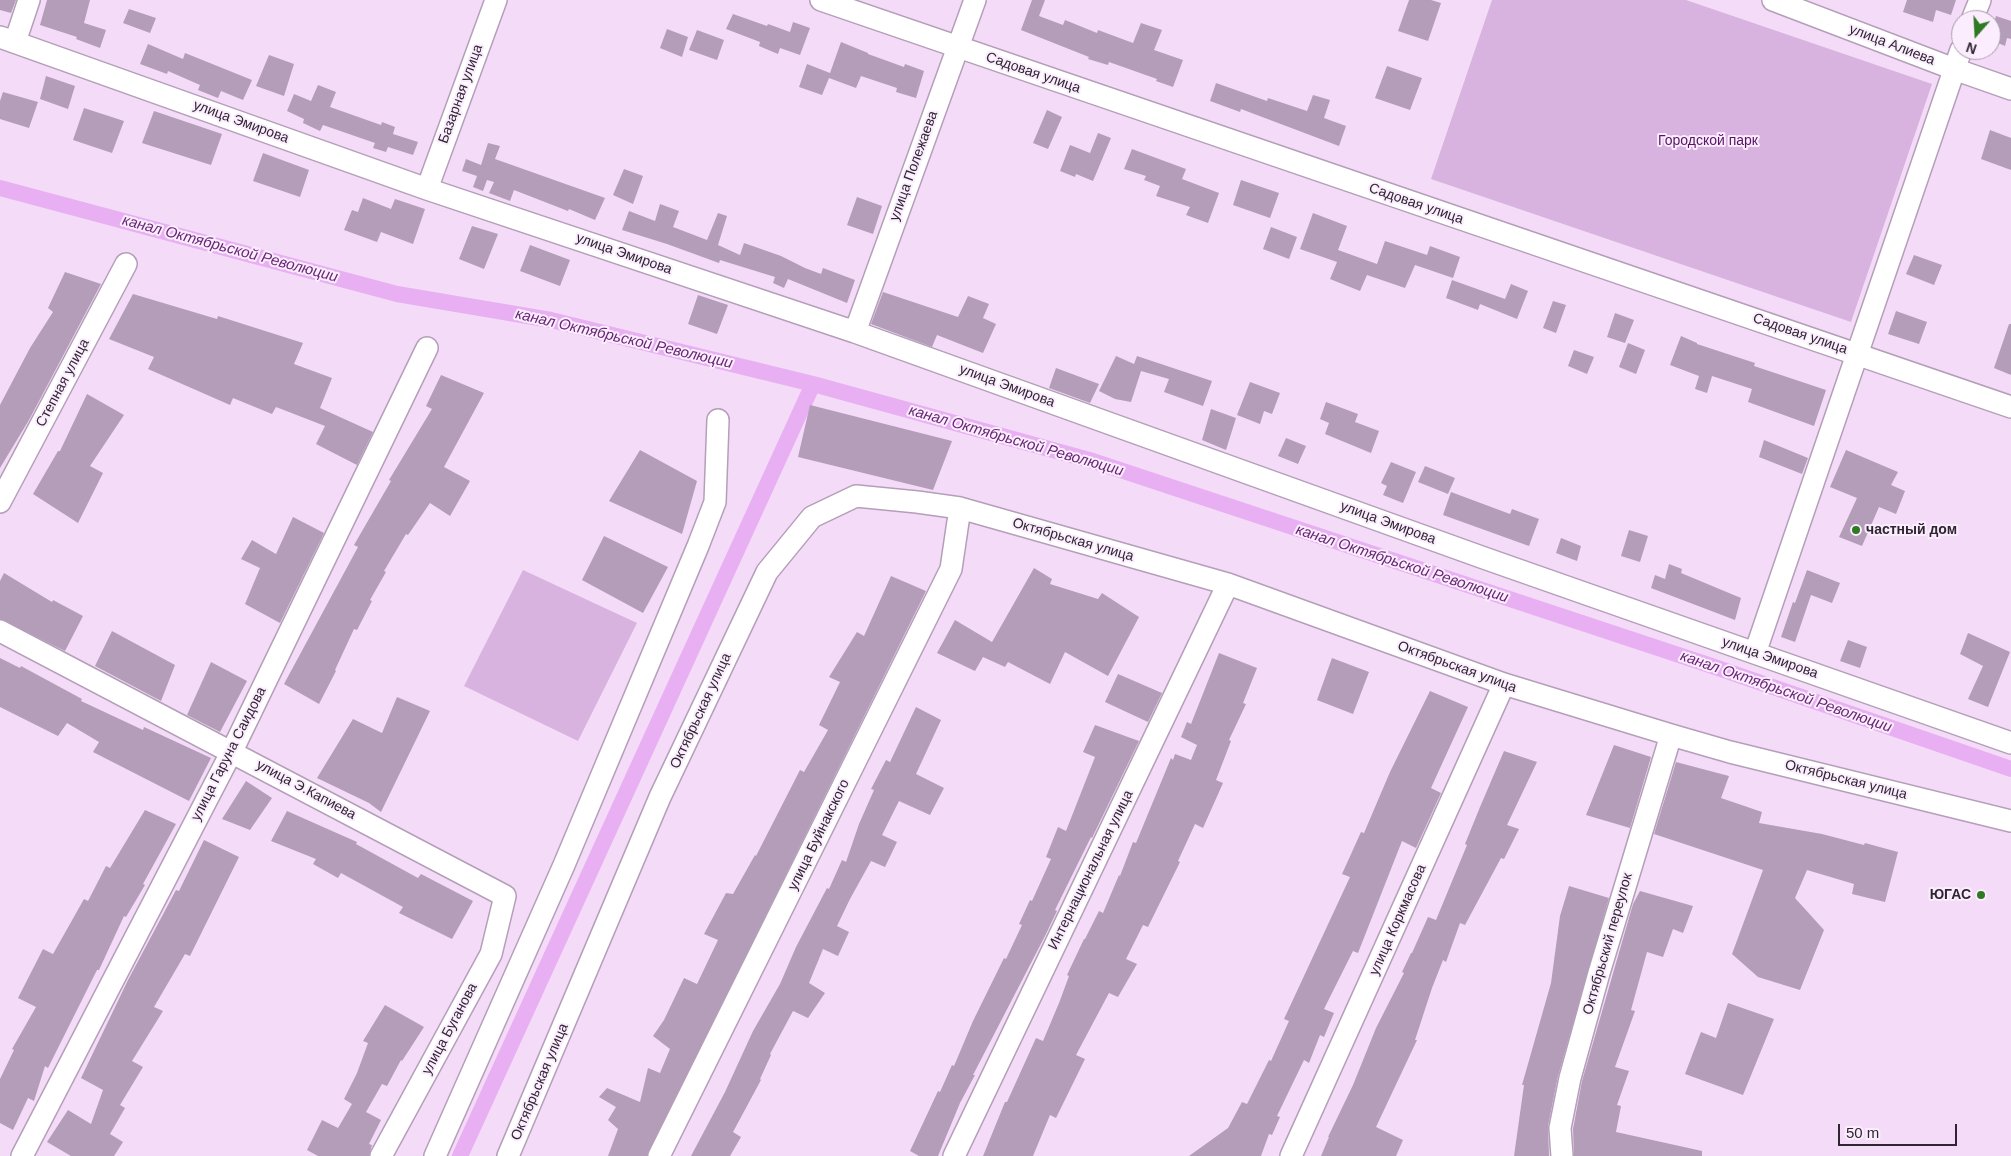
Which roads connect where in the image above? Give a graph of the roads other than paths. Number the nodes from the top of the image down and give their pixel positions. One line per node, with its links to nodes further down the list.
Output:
1 (29, 0): 6 (street)
2 (496, 0): 11 (street, Базарная улица)
3 (821, 0): 7 (street, Садовая улица)
4 (975, 0): 7 (street, улица Полежаева)
5 (1773, 0): 8 (street, улица Алиева)
6 (8, 39): 11 (street, улица Эмирова)
7 (957, 47): 13 (street, улица Полежаева); 15 (street, Садовая улица)
8 (1951, 58)
9 (1958, 60): 10 (street, улица Алиева); 15 (street)
10 (2011, 88)
11 (427, 188): 13 (street, улица Эмирова)
12 (126, 264): 18 (street, Степная улица)
13 (855, 332): 22 (street, улица Эмирова)
14 (427, 348): 26 (street, улица Гаруна Саидова)
15 (1858, 354): 16 (street, Садовая улица); 22 (street)
16 (2011, 407)
17 (718, 420): 31 (street)
18 (0, 502)
19 (960, 508): 20 (street, Октябрьская улица); 32 (street, Октябрьская улица); 33 (street, улица Буйнакского)
20 (1228, 584): 23 (street, Октябрьская улица); 34 (street, Интернациональная улица)
21 (0, 631): 26 (street, улица Э.Капиева)
22 (1755, 654): 25 (street, улица Эмирова)
23 (1504, 684): 24 (street, Октябрьская улица); 35 (street, улица Коркмасова)
24 (1671, 735): 27 (street, Октябрьская улица); 36 (street, Октябрьский переулок)
25 (2011, 743)
26 (232, 751): 28 (street, улица Э.Капиева); 29 (street, улица Гаруна Саидова)
27 (2011, 821)
28 (505, 896): 30 (street, улица Буганова)
29 (22, 1156)
30 (381, 1156)
31 (435, 1156)
32 (508, 1156)
33 (659, 1156)
34 (954, 1156)
35 (1291, 1156)
36 (1562, 1156)

